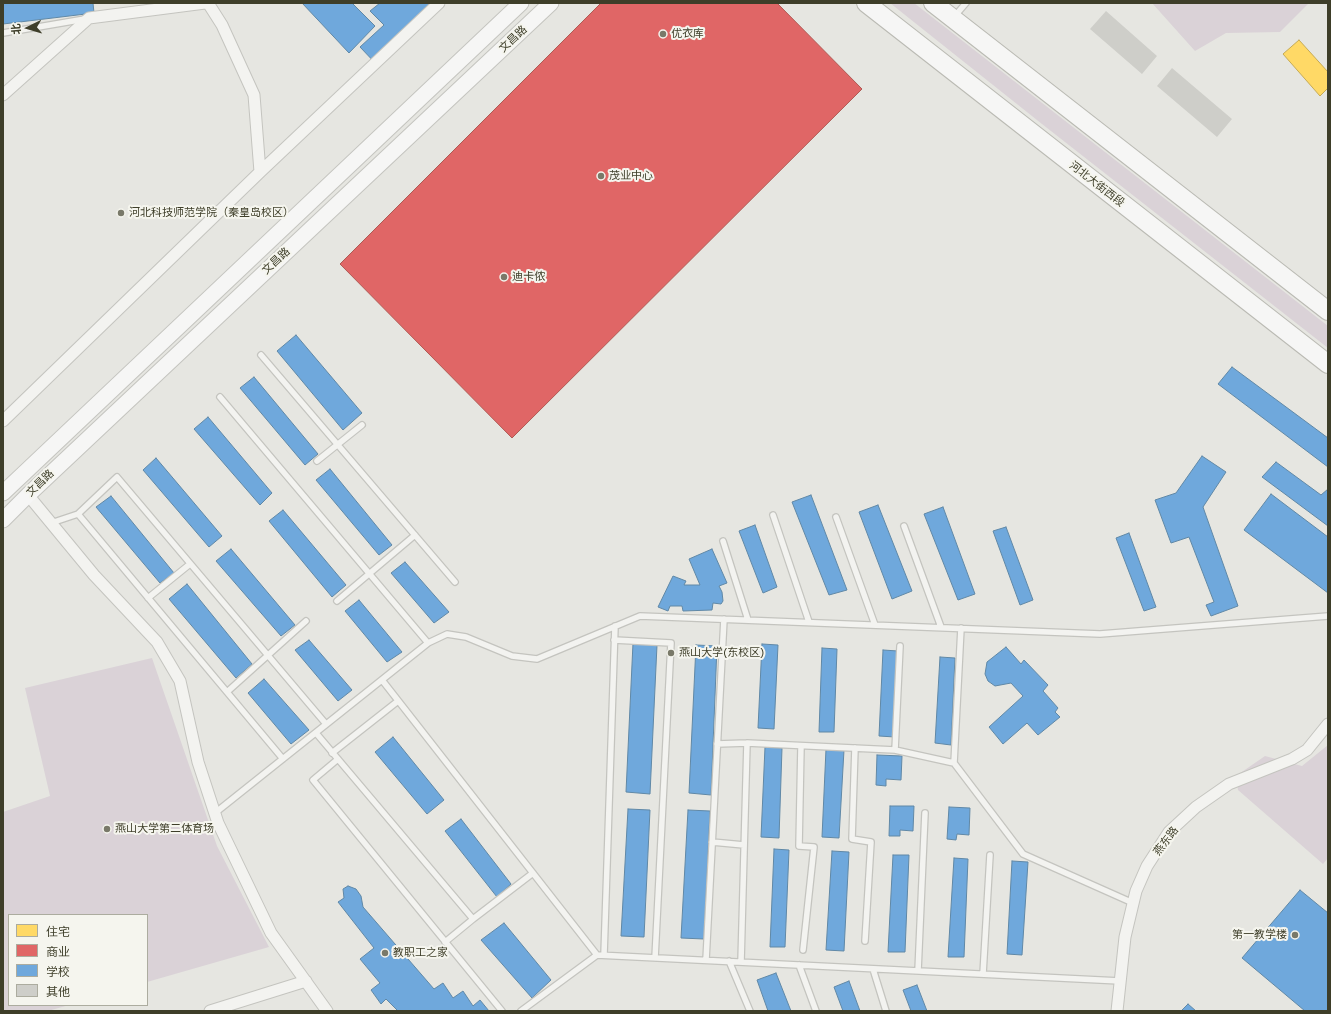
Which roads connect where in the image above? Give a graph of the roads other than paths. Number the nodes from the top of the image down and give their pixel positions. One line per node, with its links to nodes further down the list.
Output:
1 (205, 3): 9 (street)
2 (208, 3): 13 (street)
3 (439, 3): 13 (street)
4 (520, 3): 22 (main road, 文昌路)
5 (551, 3): 23 (main road, 文昌路)
6 (866, 3): 16 (highway, 河北大街西段)
7 (932, 3): 10 (highway)
8 (966, 3): 10 (lane)
9 (89, 18): 11 (lane); 12 (street)
10 (952, 18): 14 (highway)
11 (3, 33)
12 (3, 95)
13 (260, 172): 18 (street)
14 (1328, 311)
15 (261, 356): 20 (lane)
16 (1328, 364)
17 (220, 397): 33 (lane)
18 (3, 421)
19 (362, 425): 20 (lane)
20 (338, 445): 21 (lane); 30 (lane)
21 (317, 461)
22 (3, 493)
23 (28, 494): 27 (main road, 文昌路); 28 (street)
24 (78, 514): 28 (lane); 32 (lane); 35 (lane)
25 (773, 515): 41 (lane)
26 (836, 517): 42 (lane)
27 (3, 520)
28 (51, 523): 65 (street)
29 (904, 526): 44 (lane)
30 (414, 535): 33 (lane); 34 (lane)
31 (723, 541): 39 (lane)
32 (190, 564): 35 (lane); 49 (lane)
33 (369, 574): 36 (lane); 47 (lane)
34 (455, 582)
35 (148, 598): 51 (lane)
36 (337, 601)
37 (1328, 616): 45 (lane)
38 (724, 619): 39 (lane); 43 (lane); 57 (lane)
39 (748, 620): 41 (lane)
40 (306, 621): 49 (lane)
41 (809, 622): 42 (lane)
42 (875, 625): 44 (lane)
43 (614, 626): 46 (lane); 47 (lane)
44 (941, 628): 45 (lane)
45 (961, 628): 64 (lane)
46 (614, 640): 77 (lane); 78 (lane)
47 (428, 643): 50 (lane)
48 (900, 646): 60 (lane)
49 (268, 656): 51 (lane); 53 (lane)
50 (382, 680): 52 (lane); 53 (lane)
51 (227, 692): 62 (lane)
52 (398, 701): 61 (lane); 70 (lane)
53 (326, 724): 55 (lane)
54 (1328, 724): 71 (street, 燕东路)
55 (316, 733): 61 (lane); 62 (lane)
56 (747, 743): 57 (lane); 58 (lane); 68 (lane)
57 (717, 744): 67 (lane)
58 (801, 746): 59 (lane); 75 (lane)
59 (855, 748): 60 (lane); 73 (lane)
60 (895, 750): 64 (lane)
61 (332, 753): 63 (lane)
62 (283, 759): 65 (lane)
63 (338, 759): 72 (lane); 74 (lane)
64 (954, 763): 71 (lane)
65 (215, 813): 86 (street)
66 (924, 813): 84 (lane)
67 (712, 842): 68 (lane); 79 (lane)
68 (744, 845): 81 (lane)
69 (990, 855): 85 (lane)
70 (533, 873): 72 (lane); 76 (lane)
71 (1133, 903): 87 (street, 燕东路)
72 (473, 919): 74 (lane)
73 (865, 941)
74 (445, 942): 90 (lane)
75 (803, 950)
76 (597, 955): 77 (lane); 91 (lane)
77 (604, 955): 78 (lane)
78 (655, 958): 79 (lane)
79 (706, 960): 80 (lane)
80 (729, 961): 81 (lane); 92 (lane)
81 (741, 962): 82 (lane)
82 (799, 965): 83 (lane); 93 (lane)
83 (873, 969): 84 (lane); 94 (lane)
84 (918, 971): 85 (lane)
85 (983, 974): 87 (lane)
86 (306, 981): 88 (street); 89 (street)
87 (1120, 981): 95 (street, 燕东路)
88 (210, 1011)
89 (328, 1011)
90 (502, 1011)
91 (521, 1011)
92 (750, 1011)
93 (816, 1011)
94 (886, 1011)
95 (1117, 1011)

